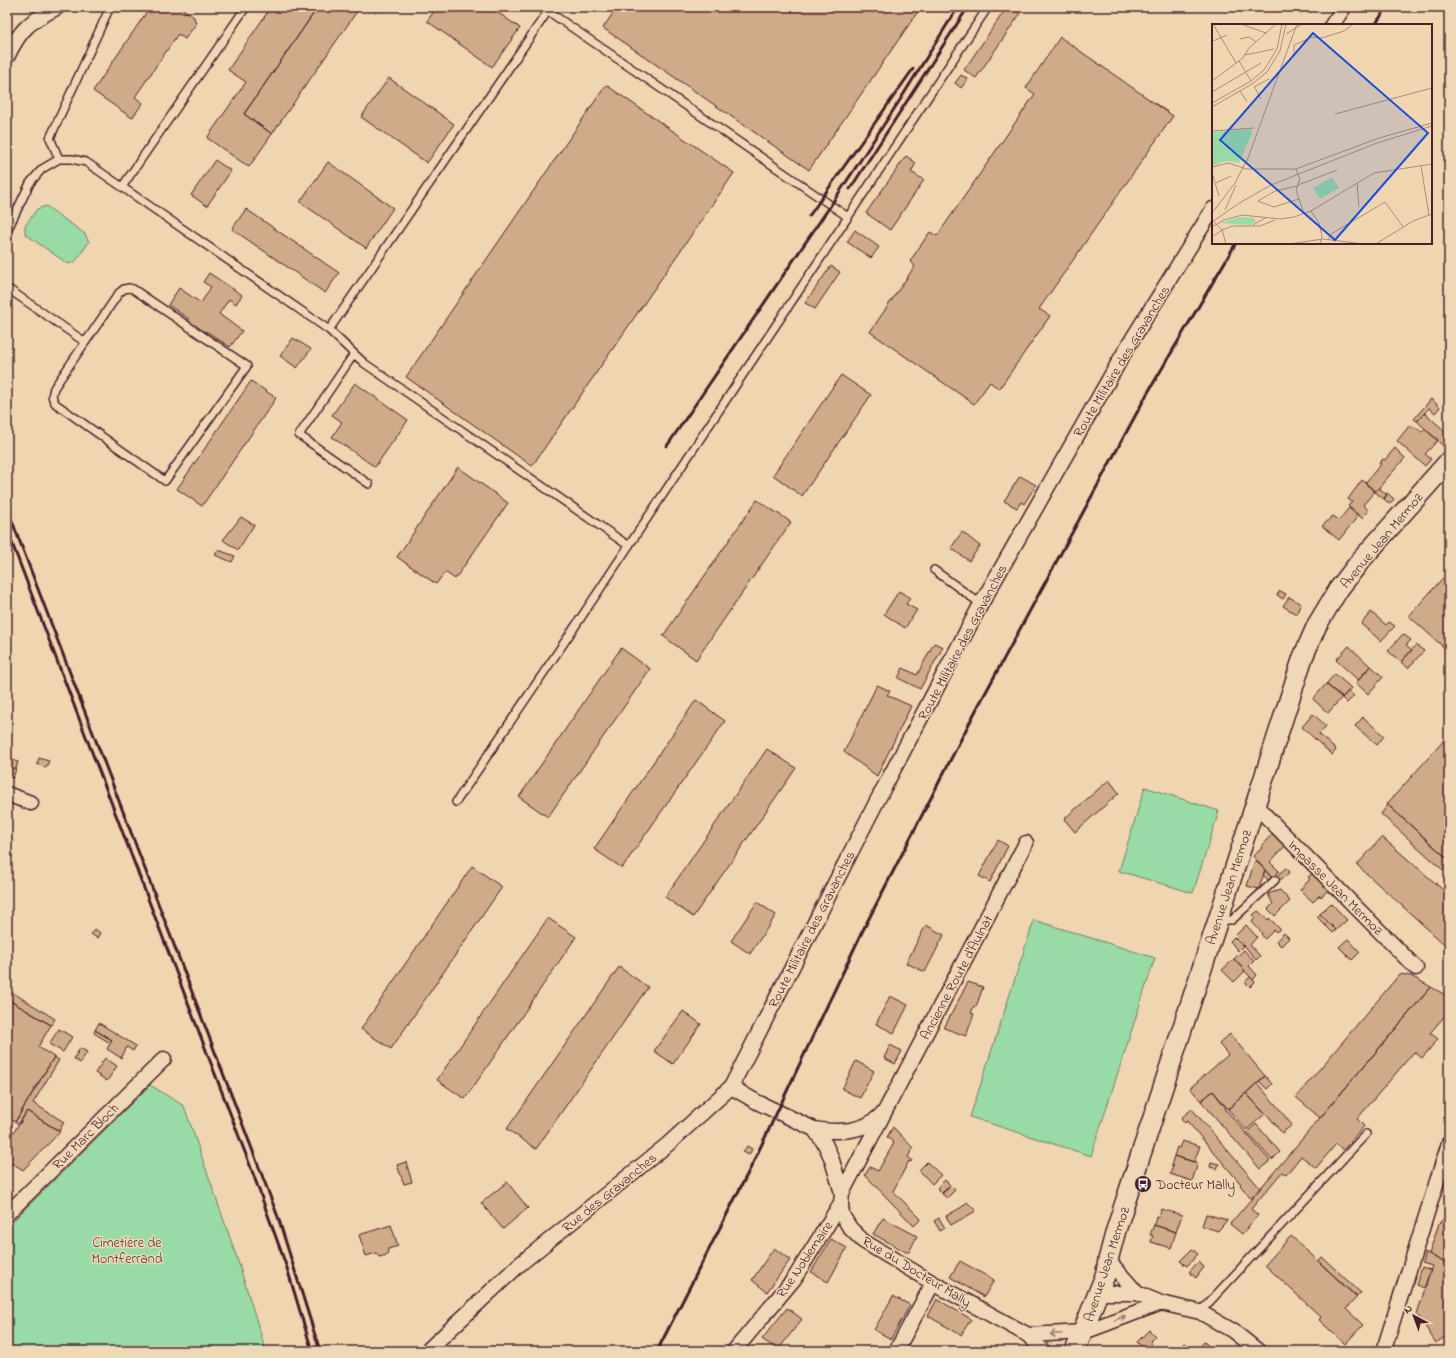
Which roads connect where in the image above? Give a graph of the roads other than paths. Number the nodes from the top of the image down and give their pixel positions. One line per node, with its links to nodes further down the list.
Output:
1 (58, 7): 8 (street)
2 (110, 7): 9 (lane)
3 (246, 7): 10 (lane)
4 (988, 7): 12 (lane)
5 (1344, 7): 7 (street)
6 (545, 9): 12 (lane); 15 (lane)
7 (1333, 24)
8 (7, 57)
9 (59, 159): 10 (lane); 13 (lane)
10 (122, 186): 15 (lane)
11 (1212, 211): 22 (street, Route Militaire des Gravanches)
12 (848, 217): 20 (lane)
13 (7, 230)
14 (7, 288): 16 (lane)
15 (329, 330): 17 (lane)
16 (85, 342): 16 (lane)
17 (354, 354): 19 (lane); 20 (lane)
18 (1449, 461): 26 (main road, Avenue Jean Mermoz)
19 (369, 484)
20 (629, 546): 24 (lane)
21 (934, 570): 22 (lane)
22 (981, 604): 32 (street, Route Militaire des Gravanches)
23 (7, 794): 25 (street)
24 (456, 802)
25 (31, 803)
26 (1255, 805): 29 (main road, Avenue Jean Mermoz); 30 (street, Impasse Jean Mermoz)
27 (1026, 843): 33 (street, Ancienne Route d'Aulnat)
28 (1275, 880): 29 (lane)
29 (1218, 920): 39 (main road, Avenue Jean Mermoz)
30 (1416, 968)
31 (164, 1058): 38 (street, Rue Marc Bloch)
32 (731, 1087): 34 (street); 47 (street, Rue des Gravanches)
33 (885, 1111): 34 (street, Ancienne Route d'Aulnat); 37 (street, Ancienne Route d'Aulnat)
34 (809, 1126): 37 (street, Rue du Docteur Mally)
35 (1366, 1134): 44 (lane)
36 (1449, 1143): 53 (street)
37 (842, 1198): 40 (street, Rue du Docteur Mally); 48 (street, Rue Noblemaire)
38 (7, 1214)
39 (1108, 1260): 41 (main road, Avenue Jean Mermoz); 42 (street)
40 (933, 1283): 46 (street, Rue du Docteur Mally); 49 (street)
41 (1099, 1293): 42 (street); 45 (main road, Avenue Jean Mermoz)
42 (1138, 1293): 43 (street)
43 (1161, 1303): 44 (street); 45 (street, one-way to 43)
44 (1200, 1312): 52 (street)
45 (1084, 1332): 46 (street, one-way to 46); 51 (main road, Avenue Jean Mermoz)
46 (1028, 1335): 50 (street, Rue du Docteur Mally)
47 (427, 1351)
48 (734, 1351)
49 (896, 1351)
50 (1043, 1351)
51 (1076, 1351)
52 (1258, 1351)
53 (1385, 1351)

